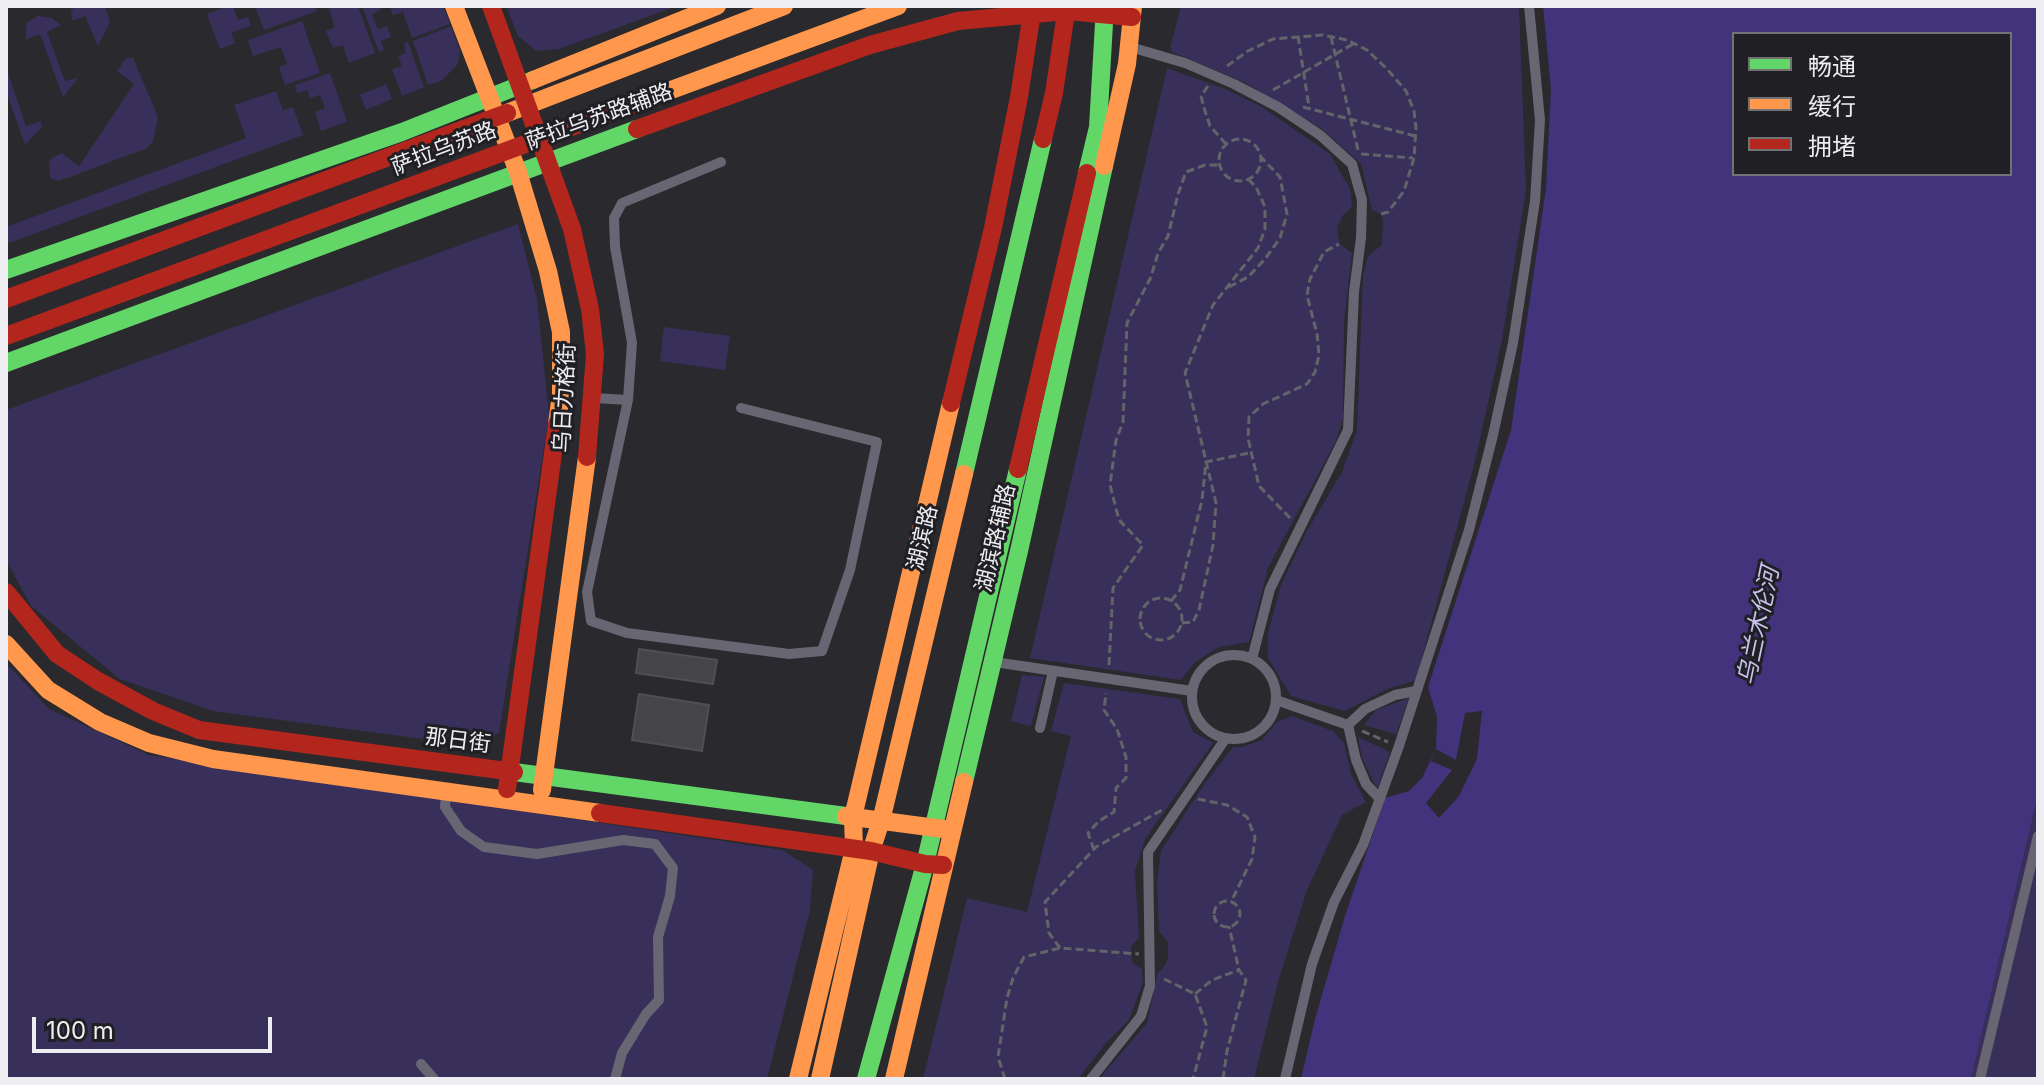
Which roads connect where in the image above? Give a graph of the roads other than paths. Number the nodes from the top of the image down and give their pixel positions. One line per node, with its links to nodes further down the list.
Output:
1 (454, 6): 13 (street, 乌日力格街)
2 (491, 6): 12 (street, 乌日力格街)
3 (717, 6): 12 (street)
4 (784, 6): 14 (street, 萨拉乌苏路)
5 (898, 6): 16 (street, 萨拉乌苏路)
6 (1529, 6): 34 (lane)
7 (1033, 9): 8 (street, 萨拉乌苏路辅路); 18 (street, 萨拉乌苏路辅路); 45 (street)
8 (1067, 9): 9 (street, 萨拉乌苏路辅路); 46 (street, 湖滨路)
9 (1105, 11): 10 (street, 萨拉乌苏路辅路); 47 (street)
10 (1132, 11): 31 (street, 湖滨路辅路)
11 (1137, 49): 30 (lane)
12 (520, 87): 13 (street); 14 (street, 乌日力格街)
13 (488, 99): 15 (street, 乌日力格街); 21 (street)
14 (527, 106): 15 (street, 萨拉乌苏路); 16 (street, 乌日力格街)
15 (496, 118): 17 (street, 乌日力格街); 22 (street, 萨拉乌苏路)
16 (539, 139): 17 (street, 萨拉乌苏路); 18 (street, 乌日力格街)
17 (508, 150): 20 (street, 乌日力格街); 23 (street, 萨拉乌苏路)
18 (549, 160): 20 (street, 萨拉乌苏路辅路); 25 (street, 乌日力格街)
19 (721, 162): 26 (lane)
20 (518, 172): 24 (street, 萨拉乌苏路辅路); 39 (street, 乌日力格街)
21 (6, 270)
22 (6, 299)
23 (6, 336)
24 (6, 363)
25 (592, 398): 26 (lane); 40 (street, 乌日力格街)
26 (628, 400): 27 (lane)
27 (741, 408)
28 (6, 592): 39 (street, 那日街)
29 (6, 644): 41 (street)
30 (1252, 659): 33 (lane); 35 (lane)
31 (992, 662): 32 (lane); 47 (street, 湖滨路辅路)
32 (1053, 671): 33 (lane); 37 (lane)
33 (1192, 691): 38 (lane)
34 (1416, 691): 36 (lane); 42 (lane)
35 (1276, 700): 36 (lane); 38 (lane)
36 (1348, 725): 42 (lane)
37 (1040, 728)
38 (1226, 738): 58 (lane)
39 (510, 771): 40 (street, 那日街); 43 (street, 乌日力格街)
40 (544, 775): 44 (street, 乌日力格街); 45 (street, 那日街)
41 (446, 792): 43 (street); 53 (lane)
42 (1380, 799): 59 (lane)
43 (505, 800): 44 (street)
44 (540, 805): 49 (street)
45 (853, 817): 46 (street, 那日街); 49 (street)
46 (881, 821): 47 (street, 那日街); 49 (street, 湖滨路)
47 (942, 829): 50 (street)
48 (2038, 836): 60 (lane)
49 (862, 850): 50 (street); 54 (street); 55 (street, 湖滨路)
50 (934, 865): 56 (street); 57 (street)
51 (421, 1064): 52 (lane)
52 (434, 1079)
53 (615, 1079)
54 (798, 1079)
55 (820, 1079)
56 (866, 1079)
57 (894, 1079)
58 (1091, 1079)
59 (1285, 1079)
60 (1980, 1079)

